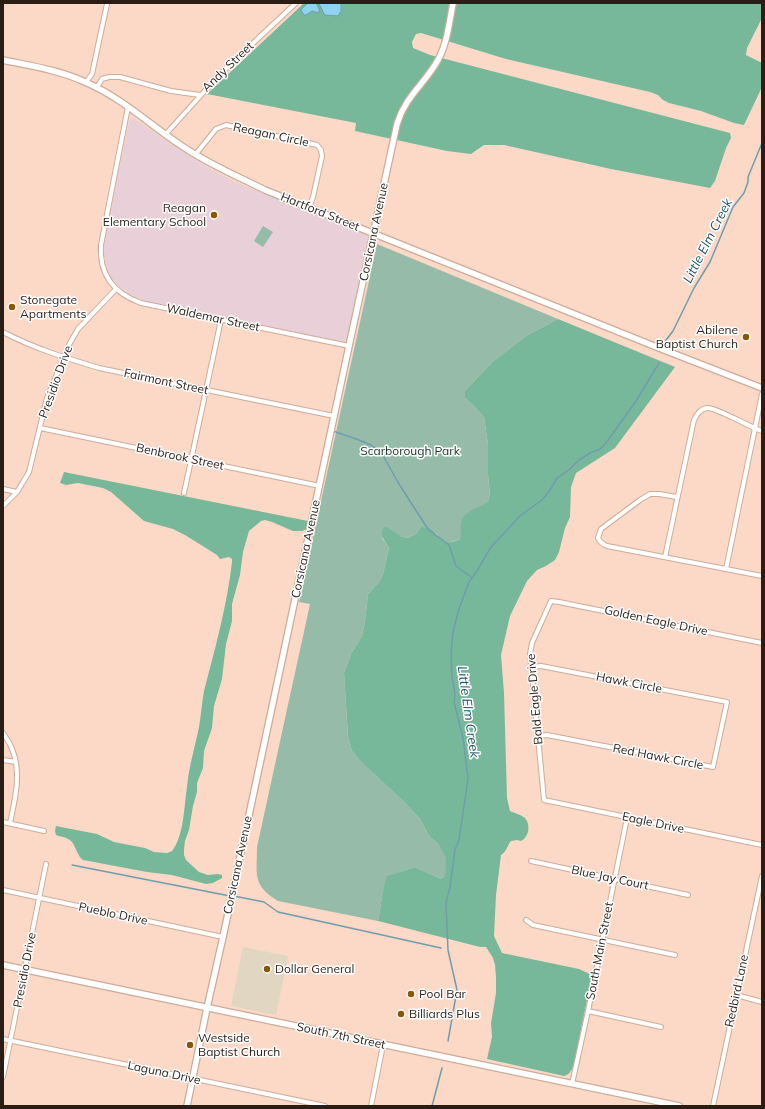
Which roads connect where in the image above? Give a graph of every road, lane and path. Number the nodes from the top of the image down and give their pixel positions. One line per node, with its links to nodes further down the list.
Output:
1 (296, 3): 7 (street, Andy Street)
2 (453, 3): 12 (street, Corsicana Avenue)
3 (106, 4): 5 (street)
4 (3, 60): 5 (street, Hartford Street)
5 (86, 82): 6 (street, Hartford Street)
6 (97, 87): 7 (street); 8 (street, Hartford Street)
7 (200, 95): 9 (street, Andy Street)
8 (128, 107): 9 (street, Hartford Street); 13 (street, Waldemar Street)
9 (165, 135): 10 (street, Hartford Street)
10 (195, 154): 11 (street, Hartford Street); 11 (street, Reagan Circle)
11 (309, 208): 12 (street, Hartford Street)
12 (373, 234): 16 (street, Corsicana Avenue); 18 (street, Hartford Street)
13 (116, 289): 14 (street, Waldemar Street); 17 (street, Presidio Drive)
14 (221, 320): 16 (street, Waldemar Street); 19 (street)
15 (3, 332): 17 (street, Fairmont Street)
16 (349, 346): 21 (street, Corsicana Avenue)
17 (64, 357): 19 (street, Fairmont Street); 22 (street, Presidio Drive)
18 (762, 388)
19 (206, 390): 21 (street, Fairmont Street); 25 (street)
20 (762, 394): 23 (street)
21 (334, 416): 26 (street, Corsicana Avenue)
22 (40, 428): 25 (street, Benbrook Street); 28 (street, Presidio Drive)
23 (755, 429): 24 (street); 30 (street); 33 (street)
24 (762, 430)
25 (191, 460): 26 (street, Benbrook Street); 29 (street)
26 (320, 486): 57 (street, Corsicana Avenue)
27 (3, 489): 28 (street)
28 (17, 492): 31 (street, Presidio Drive)
29 (184, 493)
30 (678, 497): 32 (street); 32 (street)
31 (3, 506)
32 (666, 557): 33 (street)
33 (726, 569): 34 (street)
34 (762, 576)
35 (551, 601): 36 (street, Golden Eagle Drive); 37 (street, Bald Eagle Drive)
36 (762, 643)
37 (531, 668): 38 (street, Hawk Circle); 40 (street, Bald Eagle Drive)
38 (727, 702): 40 (street, Red Hawk Circle)
39 (3, 733): 42 (street)
40 (538, 736): 43 (street, Bald Eagle Drive)
41 (3, 760): 42 (street)
42 (16, 762): 46 (street)
43 (544, 800): 44 (street, Eagle Drive)
44 (627, 818): 48 (street, Eagle Drive); 52 (street, South Main Street)
45 (3, 822): 46 (street)
46 (10, 824): 47 (street)
47 (44, 831)
48 (762, 845)
49 (531, 861): 52 (street, Blue Jay Court)
50 (46, 864): 55 (street, Presidio Drive)
51 (762, 876): 62 (street, Redbird Lane)
52 (614, 880): 54 (street, Blue Jay Court); 58 (street, South Main Street)
53 (3, 890): 55 (street, Pueblo Drive)
54 (688, 895)
55 (39, 898): 57 (street, Pueblo Drive); 61 (street, Presidio Drive)
56 (526, 920): 58 (street)
57 (223, 937): 64 (street, Corsicana Avenue)
58 (603, 939): 59 (street); 65 (street, South Main Street)
59 (675, 955)
60 (3, 965): 61 (street, South 7th Street)
61 (25, 969): 64 (street, South 7th Street); 68 (street, Presidio Drive)
62 (736, 995): 63 (street); 77 (street, Redbird Lane)
63 (762, 1002)
64 (207, 1008): 69 (street, South 7th Street); 71 (street, Corsicana Avenue)
65 (588, 1011): 66 (street); 72 (street, South Main Street)
66 (661, 1027)
67 (3, 1039): 68 (street, Laguna Drive)
68 (10, 1041): 70 (street, Presidio Drive); 71 (street, Laguna Drive)
69 (383, 1045): 72 (street, South 7th Street); 75 (street)
70 (3, 1077)
71 (193, 1079): 73 (street, Corsicana Avenue); 74 (street, Laguna Drive)
72 (572, 1084): 76 (street, South 7th Street)
73 (187, 1106)
74 (325, 1106)
75 (372, 1106)
76 (679, 1106)
77 (712, 1106)

